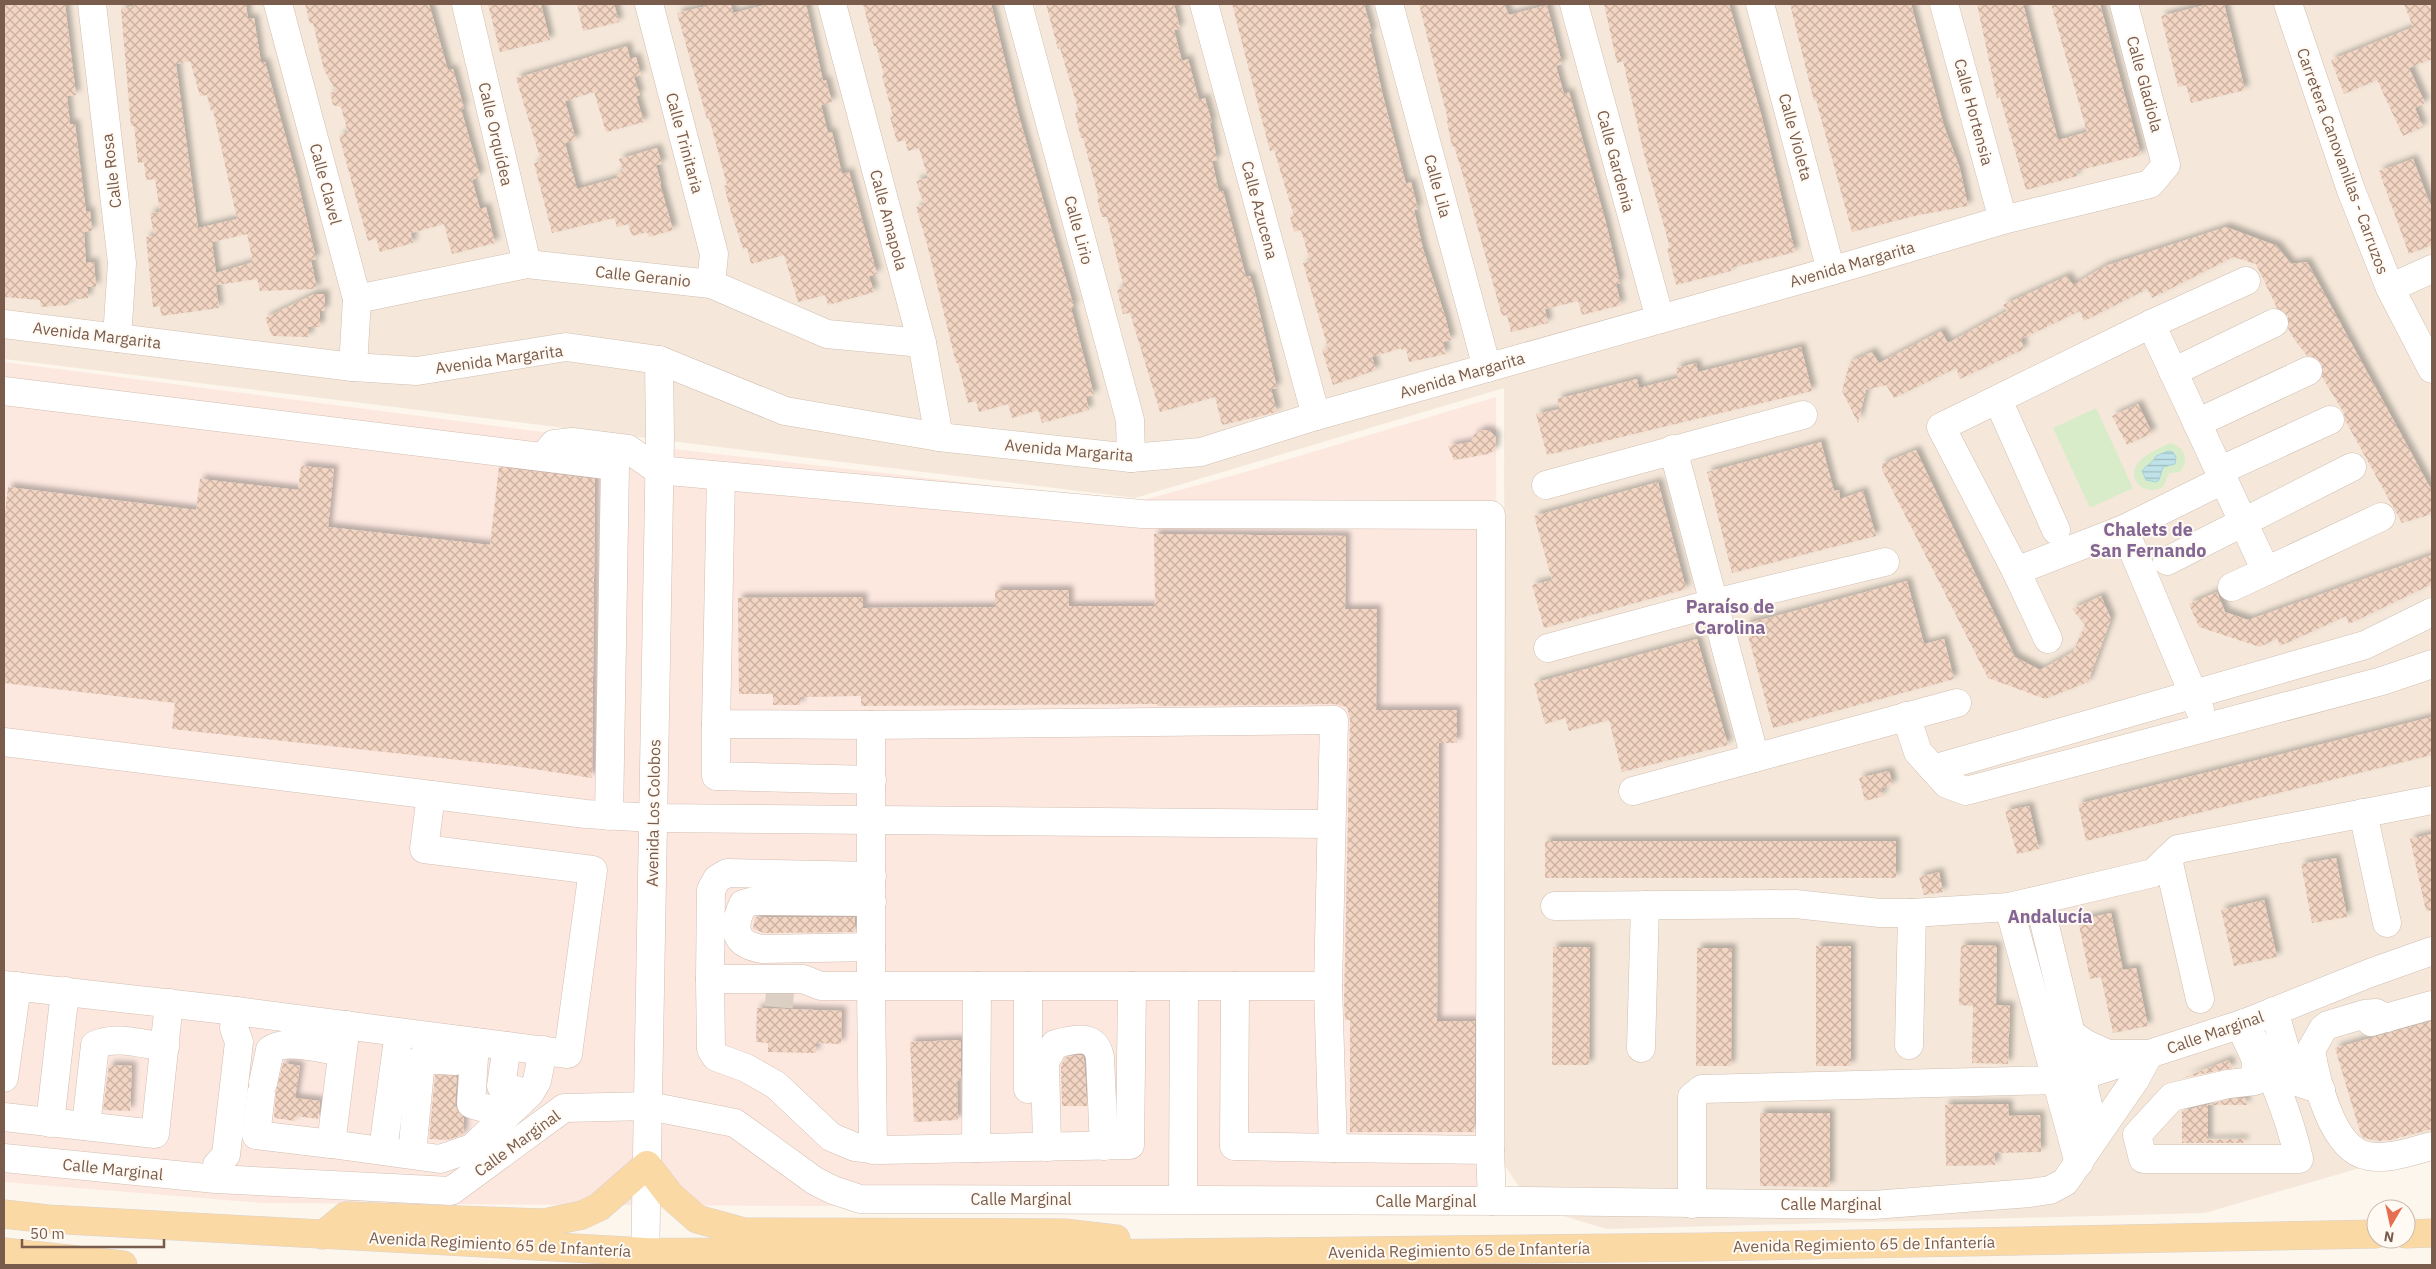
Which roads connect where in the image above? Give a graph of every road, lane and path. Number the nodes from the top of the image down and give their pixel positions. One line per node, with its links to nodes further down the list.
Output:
1 (92, 4): 27 (street, Calle Rosa)
2 (278, 4): 22 (street, Calle Clavel)
3 (466, 4): 16 (street, Calle Orquídea)
4 (649, 4): 20 (street, Calle Trinitaria)
5 (832, 4): 28 (street, Calle Amapola)
6 (1018, 4): 44 (street, Calle Lirio)
7 (1204, 4): 38 (street, Calle Azucena)
8 (1389, 4): 31 (street, Calle Lila)
9 (1574, 4): 23 (street, Calle Gardenia)
10 (1760, 4): 18 (street, Calle Violeta)
11 (1944, 4): 15 (street, Calle Hortensia)
12 (2124, 4): 14 (street, Calle Gladiola)
13 (2288, 4): 21 (street, Carretera Canovanillas - Carruzos)
14 (2166, 164): 15 (street, Avenida Margarita)
15 (2003, 220): 18 (street, Avenida Margarita)
16 (527, 264): 20 (street, Calle Geranio); 22 (street, Calle Geranio)
17 (2432, 270): 21 (street)
18 (1831, 271): 23 (street, Avenida Margarita)
19 (2246, 281): 26 (street)
20 (711, 284): 28 (street, Calle Geranio)
21 (2390, 288): 32 (street, Carretera Canovanillas - Carruzos)
22 (357, 299): 30 (street, Calle Clavel)
23 (1660, 318): 31 (street, Avenida Margarita)
24 (2274, 323): 34 (street)
25 (4, 324): 27 (street, Avenida Margarita)
26 (2151, 324): 34 (street); 36 (street)
27 (117, 338): 30 (street, Avenida Margarita)
28 (922, 343): 41 (street, Calle Amapola)
29 (658, 360): 30 (street, Avenida Margarita); 41 (street, Avenida Margarita); 46 (street, Avenida Los Colobos)
30 (353, 367)
31 (1487, 368): 38 (street, Avenida Margarita)
32 (2432, 369)
33 (2308, 371): 40 (street)
34 (2173, 372): 40 (street)
35 (4, 391): 43 (street)
36 (1998, 400): 53 (street); 56 (street)
37 (1804, 415): 42 (street)
38 (1316, 416): 44 (street, Avenida Margarita)
39 (2330, 420): 48 (street)
40 (2197, 423): 48 (street)
41 (939, 437): 44 (street, Avenida Margarita)
42 (1673, 450): 49 (street); 59 (street)
43 (543, 457): 46 (street); 78 (street)
44 (1131, 458)
45 (2352, 467): 51 (street)
46 (658, 470): 47 (street); 79 (street, Avenida Los Colobos)
47 (721, 476): 67 (street); 141 (street)
48 (2221, 476): 51 (street); 52 (street)
49 (1546, 484)
50 (2381, 517): 57 (street)
51 (2243, 522): 54 (street); 57 (street)
52 (2124, 529): 56 (street); 64 (street)
53 (2056, 530)
54 (2167, 561)
55 (1885, 562): 59 (street)
56 (2016, 571): 61 (street)
57 (2266, 572): 58 (street)
58 (2232, 587)
59 (1714, 603): 62 (street); 71 (street)
60 (2432, 612): 64 (street)
61 (2048, 639)
62 (1548, 648)
63 (2432, 664): 69 (street)
64 (2192, 695): 69 (street); 72 (street)
65 (1957, 703): 66 (street)
66 (1906, 716): 71 (street); 72 (street)
67 (716, 724): 68 (street); 73 (street)
68 (871, 725): 73 (street); 81 (street)
69 (2209, 727): 72 (street)
70 (4, 742): 75 (street)
71 (1755, 758): 74 (street)
72 (1934, 768)
73 (872, 780): 80 (street)
74 (1633, 791)
75 (430, 795): 78 (street); 120 (street)
76 (2432, 800): 77 (street)
77 (2363, 813): 82 (street); 89 (street)
78 (609, 816): 79 (street)
79 (652, 818): 80 (street); 129 (street, Avenida Los Colobos)
80 (872, 820): 81 (street); 83 (street)
81 (1330, 824): 103 (street)
82 (2168, 859): 84 (street); 106 (street)
83 (872, 889): 90 (street); 90 (street); 95 (street)
84 (2039, 901): 87 (street); 92 (street)
85 (1645, 905): 86 (street); 88 (street); 121 (street)
86 (1555, 906)
87 (2009, 906): 88 (street); 93 (street)
88 (1912, 914): 118 (street)
89 (2387, 923)
90 (871, 947): 97 (street)
91 (2432, 951): 109 (street, Calle Marginal)
92 (2055, 967): 93 (street); 115 (street)
93 (2028, 972): 126 (street)
94 (743, 978): 95 (street); 97 (street); 105 (street)
95 (710, 979): 140 (street)
96 (10, 985): 104 (street); 125 (street)
97 (871, 986): 98 (street); 140 (street)
98 (977, 986): 99 (street); 137 (street)
99 (1028, 986): 100 (street); 136 (street)
100 (1132, 986): 101 (street); 134 (street)
101 (1184, 986): 102 (street); 147 (street)
102 (1235, 986): 103 (street); 138 (street)
103 (1328, 986): 138 (street)
104 (65, 991): 107 (street); 131 (street)
105 (766, 992)
106 (2200, 998)
107 (170, 1003): 111 (street); 119 (street)
108 (2432, 1005): 110 (street)
109 (2274, 1012): 112 (street, Calle Marginal); 128 (street)
110 (2387, 1018): 116 (street); 116 (street)
111 (235, 1019): 113 (street); 146 (street)
112 (2242, 1024): 123 (street, Calle Marginal); 124 (street)
113 (346, 1025): 114 (street); 122 (street)
114 (399, 1032): 117 (street); 139 (street)
115 (2070, 1033): 123 (street); 126 (street)
116 (2338, 1033): 128 (street)
117 (467, 1041): 120 (street); 120 (street); 142 (street)
118 (1909, 1045)
119 (164, 1047): 132 (street); 132 (street)
120 (525, 1048): 127 (street); 142 (street)
121 (1641, 1048)
122 (342, 1052): 133 (street); 133 (street)
123 (2149, 1054): 126 (street, Calle Marginal); 143 (street, Calle Marginal)
124 (2260, 1069): 124 (street)
125 (4, 1078)
126 (2069, 1078): 143 (street); 149 (street, Calle Marginal)
127 (501, 1086)
128 (2321, 1090): 135 (street)
129 (649, 1106): 145 (street, Avenida Los Colobos); 146 (street, Calle Marginal); 147 (street, Calle Marginal)
130 (4, 1117): 131 (street)
131 (50, 1123): 132 (street)
132 (86, 1126)
133 (331, 1144): 139 (street)
134 (1104, 1146): 136 (street); 136 (street)
135 (2432, 1146)
136 (1037, 1147): 137 (street)
137 (976, 1148): 140 (street)
138 (1333, 1148): 141 (street)
139 (383, 1150): 142 (street)
140 (873, 1150)
141 (1490, 1150): 148 (street)
142 (412, 1154)
143 (2084, 1154): 149 (street, Calle Marginal)
144 (4, 1158): 146 (street, Calle Marginal)
145 (647, 1165): 154 (main road); 156 (main road); 157 (street, Avenida Los Colobos)
146 (217, 1172)
147 (1184, 1199): 148 (street, Calle Marginal)
148 (1492, 1201): 149 (street, Calle Marginal)
149 (1692, 1204)
150 (4, 1214): 154 (main road, Avenida Regimiento 65 de Infantería)
151 (2432, 1233): 153 (main road)
152 (2366, 1234): 156 (main road, Avenida Regimiento 65 de Infantería)
153 (2416, 1234)
154 (323, 1235): 157 (main road, Avenida Regimiento 65 de Infantería)
155 (4, 1252): 158 (main road)
156 (1244, 1252): 157 (main road, Avenida Regimiento 65 de Infantería)
157 (646, 1258)
158 (122, 1265)

